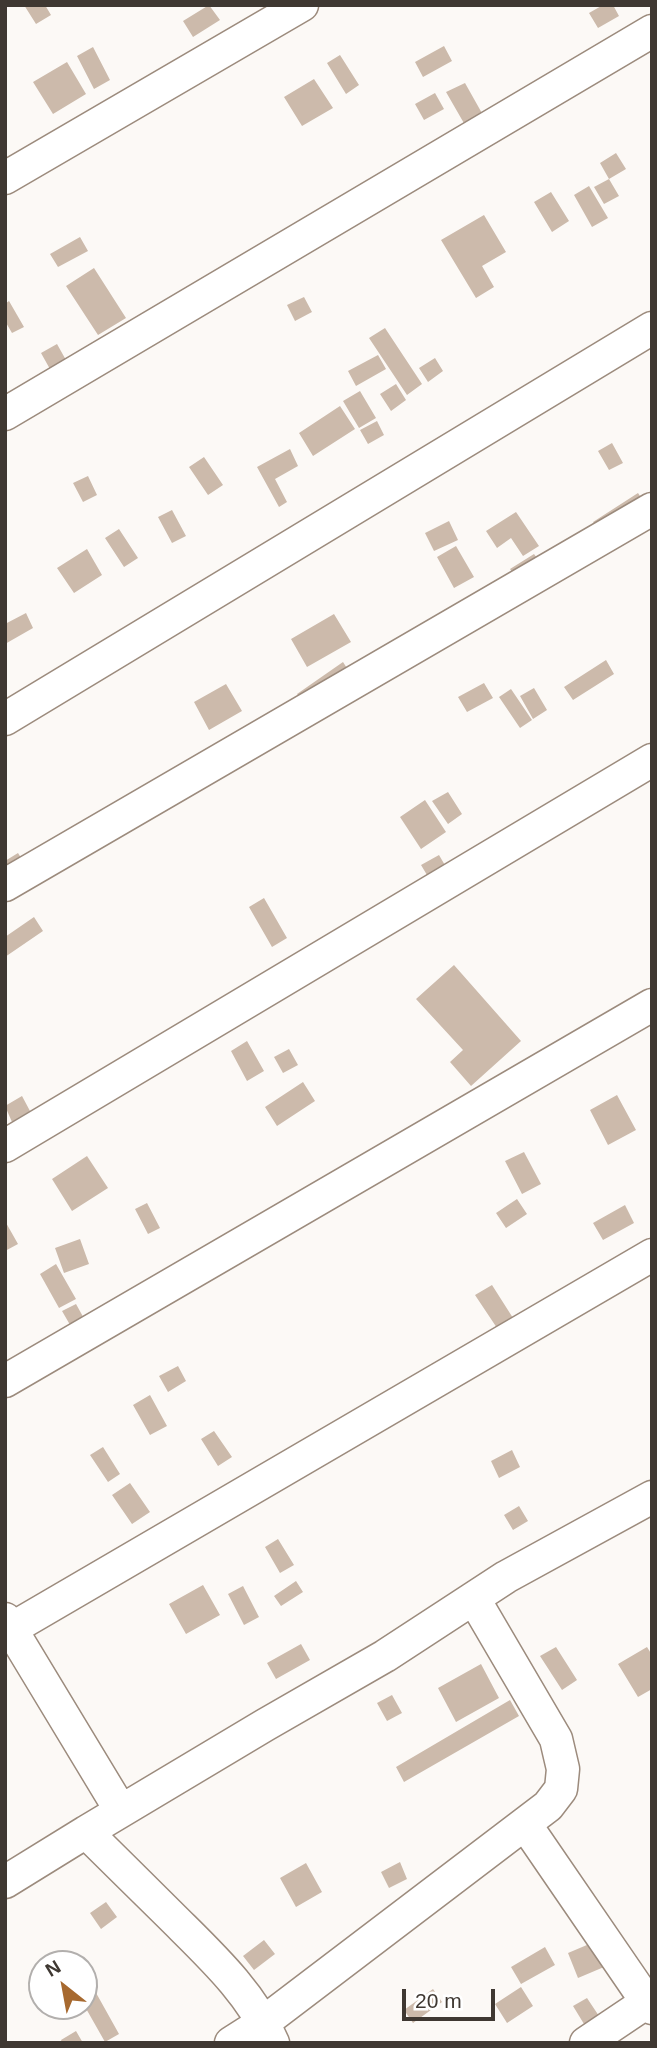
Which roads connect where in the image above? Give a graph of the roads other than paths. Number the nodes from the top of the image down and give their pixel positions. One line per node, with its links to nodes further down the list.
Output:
1 (302, 5): 3 (street)
2 (652, 31): 5 (street)
3 (5, 178)
4 (652, 328): 7 (street)
5 (5, 414)
6 (652, 509): 9 (street)
7 (5, 719)
8 (652, 760): 11 (street)
9 (5, 885)
10 (652, 1005): 13 (street)
11 (5, 1146)
12 (652, 1255): 16 (street)
13 (5, 1381)
14 (652, 1497): 15 (street)
15 (474, 1599): 17 (street); 18 (street)
16 (8, 1624): 17 (street)
17 (121, 1811): 19 (street)
18 (525, 1824): 21 (street); 22 (street)
19 (86, 1832): 20 (street); 22 (street)
20 (5, 1882)
21 (650, 2005): 24 (street)
22 (269, 2033): 23 (street)
23 (231, 2043)
24 (586, 2043)

